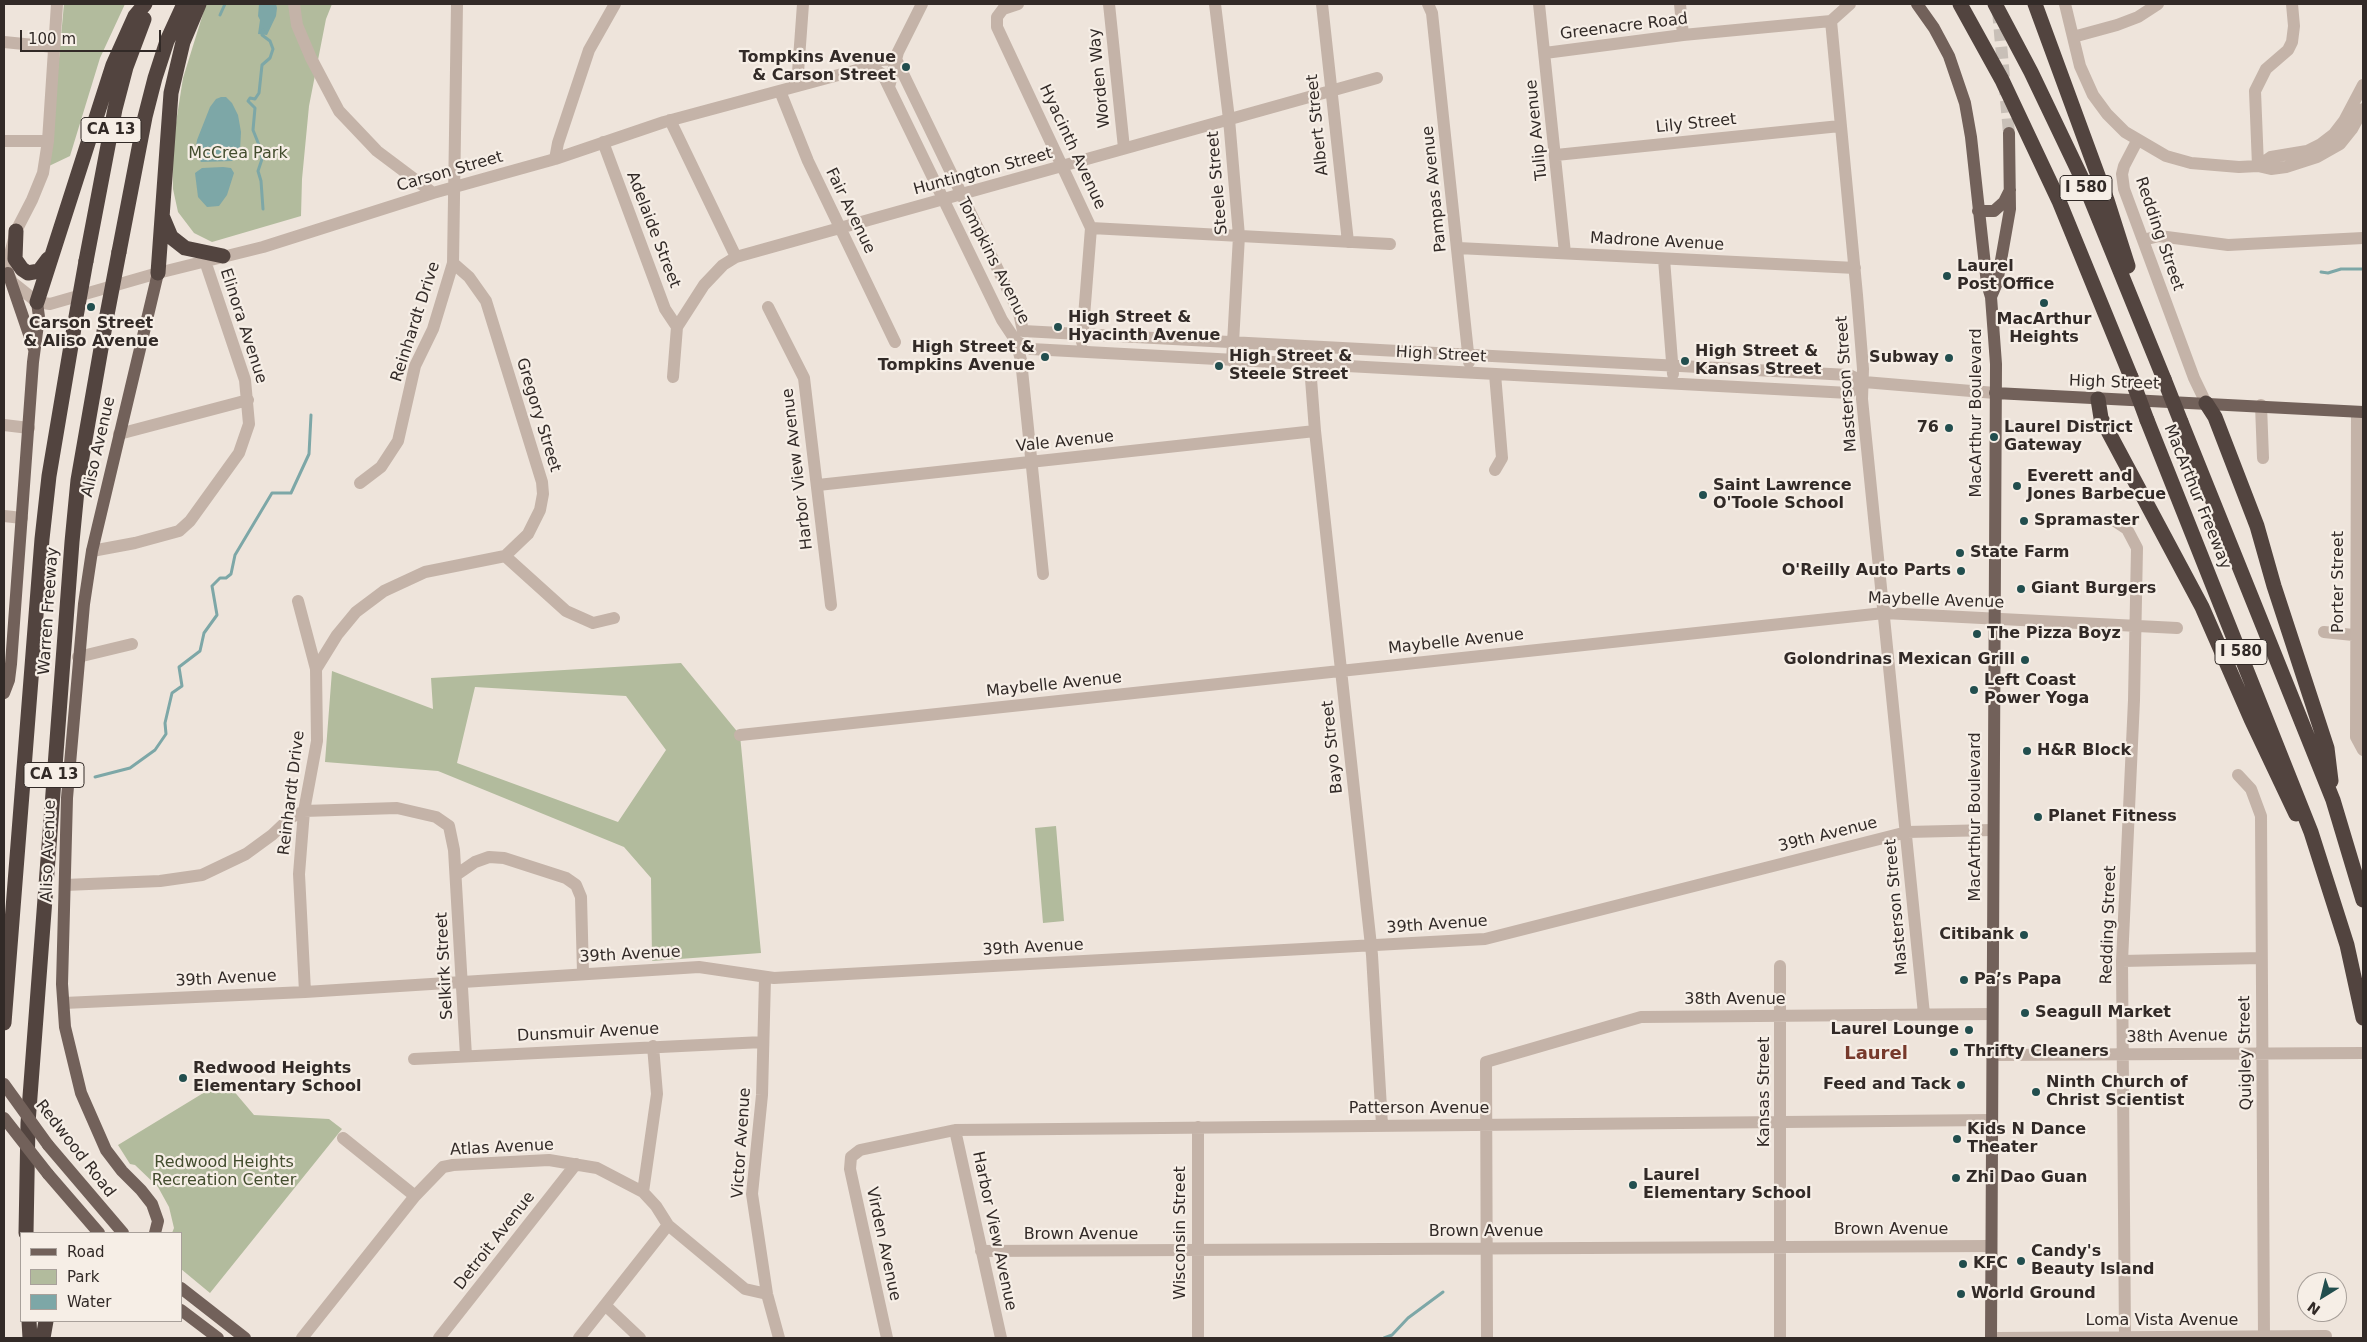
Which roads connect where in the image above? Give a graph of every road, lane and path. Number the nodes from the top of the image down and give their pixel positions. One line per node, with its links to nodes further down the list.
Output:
1 (57, 4): 32 (street)
2 (145, 4): 72 (highway)
3 (151, 4): 162 (highway, Warren Freeway / CA 13, bridge)
4 (184, 4): 185 (highway, Warren Freeway / CA 13, bridge)
5 (199, 4): 61 (highway)
6 (294, 4): 58 (street)
7 (457, 4): 56 (street, Reinhardt Drive)
8 (615, 4): 53 (street)
9 (803, 4): 38 (street)
10 (922, 4): 34 (street)
11 (1018, 4): 55 (street, Hyacinth Avenue)
12 (1109, 4): 51 (street, Worden Way)
13 (1215, 4): 43 (street, Steele Street)
14 (1322, 4): 40 (street, Albert Street)
15 (1428, 4): 71 (street, Pampas Avenue)
16 (1539, 4): 33 (street, Tulip Avenue)
17 (1680, 4): 28 (street)
18 (1850, 4): 27 (street)
19 (1917, 4): 62 (main road, MacArthur Boulevard)
20 (1955, 4): 29 (highway)
21 (1960, 4): 29 (highway, MacArthur Freeway / I 580)
22 (1995, 4): 99 (highway, MacArthur Freeway / I 580)
23 (2035, 4): 99 (highway)
24 (2065, 4): 30 (street)
25 (2158, 4): 30 (street)
26 (2292, 4): 54 (street)
27 (1831, 21): 28 (street, Greenacre Road); 45 (street, Masterson Street)
28 (1684, 35): 33 (street, Greenacre Road)
29 (1978, 36): 147 (highway, MacArthur Freeway / I 580, bridge)
30 (2073, 37): 49 (street)
31 (4, 42): 32 (street)
32 (54, 47): 48 (street)
33 (1545, 53): 52 (street, Tulip Avenue)
34 (896, 59): 35 (street); 39 (street); 59 (street, Tompkins Avenue)
35 (871, 66): 38 (street, Carson Street); 39 (street, Tompkins Avenue)
36 (1377, 78): 40 (street, Huntington Street)
37 (2363, 85): 54 (street)
38 (797, 86): 41 (street, Carson Street)
39 (889, 87): 60 (street, Tompkins Avenue)
40 (1331, 90): 43 (street, Huntington Street); 69 (street, Albert Street)
41 (780, 92): 44 (street, Carson Street); 63 (street, Fair Avenue)
42 (2363, 109): 54 (street)
43 (1229, 119): 51 (street, Huntington Street); 66 (street, Steele Street)
44 (670, 120): 50 (street, Carson Street); 75 (street)
45 (1840, 126): 52 (street, Lily Street); 79 (street, Masterson Street)
46 (2009, 133): 57 (main road, MacArthur Boulevard)
47 (4, 141): 48 (street)
48 (48, 141): 65 (street)
49 (2137, 141): 54 (street); 68 (street, Redding Street)
50 (603, 142): 53 (street, Carson Street); 85 (street, Adelaide Street)
51 (1124, 148): 55 (street, Huntington Street)
52 (1556, 155): 73 (street, Tulip Avenue)
53 (555, 159): 56 (street, Carson Street)
54 (2258, 166)
55 (1064, 167): 59 (street, Huntington Street); 64 (street, Hyacinth Avenue)
56 (453, 187): 58 (street, Carson Street); 78 (street, Reinhardt Drive)
57 (2010, 190): 62 (main road); 82 (main road, MacArthur Boulevard)
58 (432, 193): 74 (street, Carson Street)
59 (960, 194): 60 (street, Huntington Street); 87 (street, Tompkins Avenue)
60 (944, 199): 63 (street, Huntington Street); 87 (street, Tompkins Avenue)
61 (162, 202): 74 (highway); 81 (highway)
62 (1978, 212): 82 (main road, MacArthur Boulevard)
63 (840, 228): 75 (street, Huntington Street); 88 (street, Fair Avenue)
64 (1092, 228): 66 (street); 86 (street, Hyacinth Avenue)
65 (16, 231): 72 (highway); 80 (street)
66 (1239, 236): 69 (street); 89 (street, Steele Street)
67 (2363, 238): 68 (street)
68 (2143, 240): 105 (street, Redding Street)
69 (1348, 242): 70 (street)
70 (1390, 244)
71 (1458, 248): 73 (street, Madrone Avenue); 92 (street, Pampas Avenue)
72 (54, 249): 83 (highway)
73 (1565, 253): 76 (street, Madrone Avenue)
74 (223, 256): 77 (street, Carson Street)
75 (736, 257): 85 (street, Huntington Street)
76 (1664, 259): 79 (street, Madrone Avenue); 95 (street)
77 (205, 261): 81 (street, Carson Street); 104 (street, Elinora Avenue)
78 (453, 263): 115 (street, Reinhardt Drive); 122 (street, Gregory Street)
79 (1855, 268): 100 (street, Masterson Street)
80 (8, 273): 83 (street); 90 (main road)
81 (158, 273): 83 (street, Carson Street); 111 (main road, Aliso Avenue)
82 (1991, 297): 102 (main road, MacArthur Boulevard)
83 (37, 302): 90 (main road)
84 (768, 307): 116 (street, Harbor View Avenue)
85 (677, 327): 98 (street, Huntington Street)
86 (1083, 335): 87 (street, High Street); 89 (street, High Street); 91 (street, Hyacinth Avenue)
87 (1020, 336): 91 (street, High Street); 113 (street, Tompkins Avenue)
88 (895, 342)
89 (1233, 342): 92 (street, High Street); 93 (street, Steele Street)
90 (35, 351): 109 (main road)
91 (1082, 352): 93 (street, High Street)
92 (1468, 354): 95 (street, High Street); 96 (street, Pampas Avenue)
93 (1232, 361): 94 (street, High Street)
94 (1310, 366): 96 (street, High Street); 110 (street, Bayo Street)
95 (1673, 367): 100 (street, High Street); 101 (street)
96 (1469, 372): 97 (street, High Street)
97 (1495, 374): 101 (street, High Street); 114 (street)
98 (673, 377)
99 (2164, 379): 141 (highway, MacArthur Freeway / I 580, bridge)
100 (1864, 382): 101 (street, High Street); 102 (street, High Street); 126 (street, Masterson Street)
101 (1673, 384)
102 (1995, 393): 103 (main road, High Street); 128 (main road, MacArthur Boulevard)
103 (2098, 399): 105 (main road, High Street); 147 (highway)
104 (248, 400): 111 (street); 121 (street, Elinora Avenue)
105 (2206, 403): 106 (main road, High Street); 141 (highway)
106 (2261, 405): 107 (main road, High Street); 112 (street)
107 (2360, 412): 120 (street, Porter Street)
108 (4, 425): 109 (street)
109 (29, 428): 118 (main road)
110 (1315, 431): 113 (street, Vale Avenue); 136 (street, Bayo Street)
111 (119, 434): 121 (main road, Aliso Avenue)
112 (2262, 458)
113 (1031, 462): 116 (street, Vale Avenue); 123 (street, Tompkins Avenue)
114 (1495, 470)
115 (360, 483)
116 (818, 485): 125 (street, Harbor View Avenue)
117 (4, 516): 118 (street)
118 (22, 518): 137 (main road)
119 (2115, 521): 129 (street, Redding Street)
120 (2359, 524): 132 (street, Porter Street)
121 (92, 551): 134 (main road, Aliso Avenue)
122 (505, 556): 127 (street); 135 (street)
123 (1043, 574)
124 (298, 601): 135 (street, Reinhardt Drive)
125 (831, 604)
126 (1884, 613): 128 (street, Maybelle Avenue); 136 (street, Maybelle Avenue); 144 (street, Masterson Street)
127 (614, 618)
128 (1993, 619): 129 (street, Maybelle Avenue); 143 (main road, MacArthur Boulevard)
129 (2135, 626): 130 (street, Maybelle Avenue); 151 (street, Redding Street)
130 (2177, 628)
131 (2324, 632): 132 (street)
132 (2359, 636): 139 (street, Porter Street)
133 (132, 644): 134 (street)
134 (78, 657): 146 (main road, Aliso Avenue)
135 (316, 670): 142 (street, Reinhardt Drive)
136 (1341, 671): 138 (street, Maybelle Avenue); 149 (street, Bayo Street)
137 (4, 693)
138 (740, 735)
139 (2363, 750)
140 (2238, 775): 150 (street, Quigley Street)
141 (2333, 800): 148 (highway, MacArthur Freeway / I 580)
142 (304, 812): 145 (street, Selkirk Street); 146 (street); 156 (street, Reinhardt Drive)
143 (1992, 830): 144 (street, 39th Avenue); 159 (main road, MacArthur Boulevard)
144 (1906, 832): 149 (street, 39th Avenue); 158 (street, Masterson Street)
145 (456, 875): 153 (street); 155 (street, Selkirk Street)
146 (65, 885): 157 (main road, Aliso Avenue)
147 (2330, 886): 161 (highway, MacArthur Freeway / I 580)
148 (2363, 900)
149 (1370, 946): 154 (street, 39th Avenue); 175 (street, Bayo Street)
150 (2261, 958): 151 (street); 166 (street, Quigley Street)
151 (2122, 960): 167 (street, Redding Street)
152 (1780, 966): 160 (street, Kansas Street)
153 (583, 973): 154 (street, 39th Avenue); 155 (street, 39th Avenue)
154 (765, 978): 163 (street, Victor Avenue)
155 (462, 982): 156 (street, 39th Avenue); 169 (street, Selkirk Street)
156 (305, 992): 157 (street, 39th Avenue)
157 (64, 1003): 188 (main road, Aliso Avenue)
158 (1924, 1014): 159 (street, 38th Avenue); 160 (street, 38th Avenue)
159 (1992, 1014): 168 (main road, MacArthur Boulevard)
160 (1781, 1016): 174 (street, Kansas Street); 176 (street, 38th Avenue)
161 (2363, 1018)
162 (4, 1023)
163 (764, 1042): 164 (street, Dunsmuir Avenue); 195 (street, Victor Avenue)
164 (653, 1046): 169 (street, Dunsmuir Avenue); 182 (street)
165 (2363, 1052): 166 (street, 38th Avenue)
166 (2262, 1053): 167 (street, 38th Avenue); 203 (street, Quigley Street)
167 (2124, 1054): 168 (street, 38th Avenue); 202 (street, Redding Street)
168 (1992, 1055): 173 (main road, MacArthur Boulevard)
169 (466, 1056): 170 (street, Dunsmuir Avenue)
170 (414, 1059)
171 (4, 1084): 187 (main road, Redwood Road, bridge)
172 (4, 1118): 186 (main road, bridge)
173 (1991, 1120): 174 (street, Patterson Avenue); 189 (main road, MacArthur Boulevard)
174 (1781, 1122): 176 (street, Patterson Avenue); 190 (street, Kansas Street)
175 (1382, 1125): 176 (street, Patterson Avenue); 177 (street, Patterson Avenue)
176 (1486, 1125): 191 (street)
177 (1198, 1127): 178 (street, Patterson Avenue); 192 (street, Wisconsin Street)
178 (955, 1130): 180 (street, Patterson Avenue); 193 (street, Harbor View Avenue)
179 (343, 1138): 183 (street)
180 (851, 1157): 212 (street, Virden Avenue)
181 (576, 1164): 182 (street, Atlas Avenue); 183 (street, Atlas Avenue); 208 (street, Detroit Avenue)
182 (643, 1192): 184 (street, Atlas Avenue)
183 (414, 1196): 207 (street, Atlas Avenue)
184 (668, 1225): 195 (street, Atlas Avenue); 196 (street)
185 (26, 1232)
186 (99, 1232)
187 (122, 1232)
188 (155, 1232)
189 (1990, 1246): 190 (street, Brown Avenue); 217 (main road, MacArthur Boulevard)
190 (1781, 1247): 191 (street, Brown Avenue); 216 (street, Kansas Street)
191 (1486, 1248): 192 (street, Brown Avenue); 215 (street)
192 (1198, 1250): 193 (street, Brown Avenue); 214 (street, Wisconsin Street)
193 (981, 1251): 213 (street, Harbor View Avenue)
194 (182, 1289): 201 (main road)
195 (767, 1294): 211 (street, Victor Avenue)
196 (605, 1305): 209 (street); 210 (street)
197 (182, 1311): 206 (main road)
198 (29, 1322): 204 (highway)
199 (46, 1322): 205 (highway)
200 (2326, 1336): 203 (street, Loma Vista Avenue)
201 (242, 1337)
202 (2125, 1337): 203 (street, Loma Vista Avenue); 218 (street, Loma Vista Avenue)
203 (2264, 1337)
204 (30, 1338)
205 (44, 1338)
206 (218, 1338)
207 (302, 1338)
208 (440, 1338)
209 (579, 1338)
210 (640, 1338)
211 (779, 1338)
212 (887, 1338)
213 (1001, 1338)
214 (1198, 1338)
215 (1487, 1338)
216 (1780, 1338)
217 (1990, 1338)
218 (1998, 1338)

